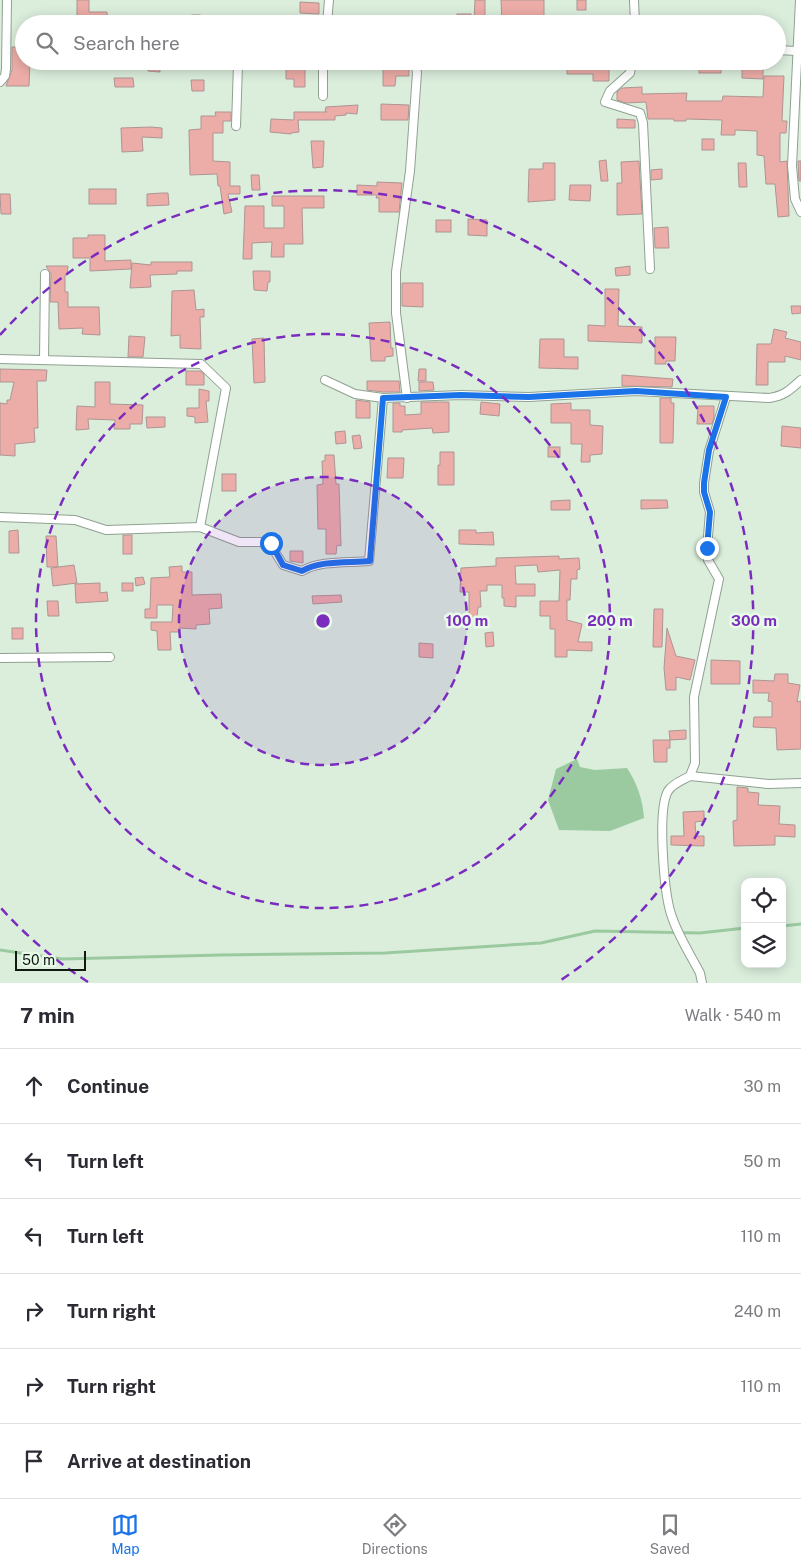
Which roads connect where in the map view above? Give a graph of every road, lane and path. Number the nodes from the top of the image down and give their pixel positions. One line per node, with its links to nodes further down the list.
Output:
1 (7, 0): 13 (street)
2 (328, 0): 5 (street)
3 (634, 0): 6 (street)
4 (800, 0): 8 (street)
5 (327, 15)
6 (635, 15)
7 (786, 50): 8 (street)
8 (797, 50): 16 (street)
9 (238, 70): 15 (street)
10 (324, 70): 14 (street)
11 (417, 70): 25 (street)
12 (630, 70): 17 (street)
13 (0, 82)
14 (323, 96)
15 (236, 126)
16 (801, 212)
17 (650, 269)
18 (45, 274): 20 (street)
19 (0, 359): 20 (street)
20 (44, 360): 27 (street)
21 (325, 380): 24 (street)
22 (801, 380): 23 (street)
23 (726, 397): 25 (street); 30 (street)
24 (383, 398): 25 (street); 27 (street)
25 (407, 398)
26 (0, 517): 27 (street)
27 (200, 527)
28 (110, 657): 29 (street)
29 (0, 658)
30 (690, 776): 31 (street); 32 (street)
31 (801, 783)
32 (702, 983)

